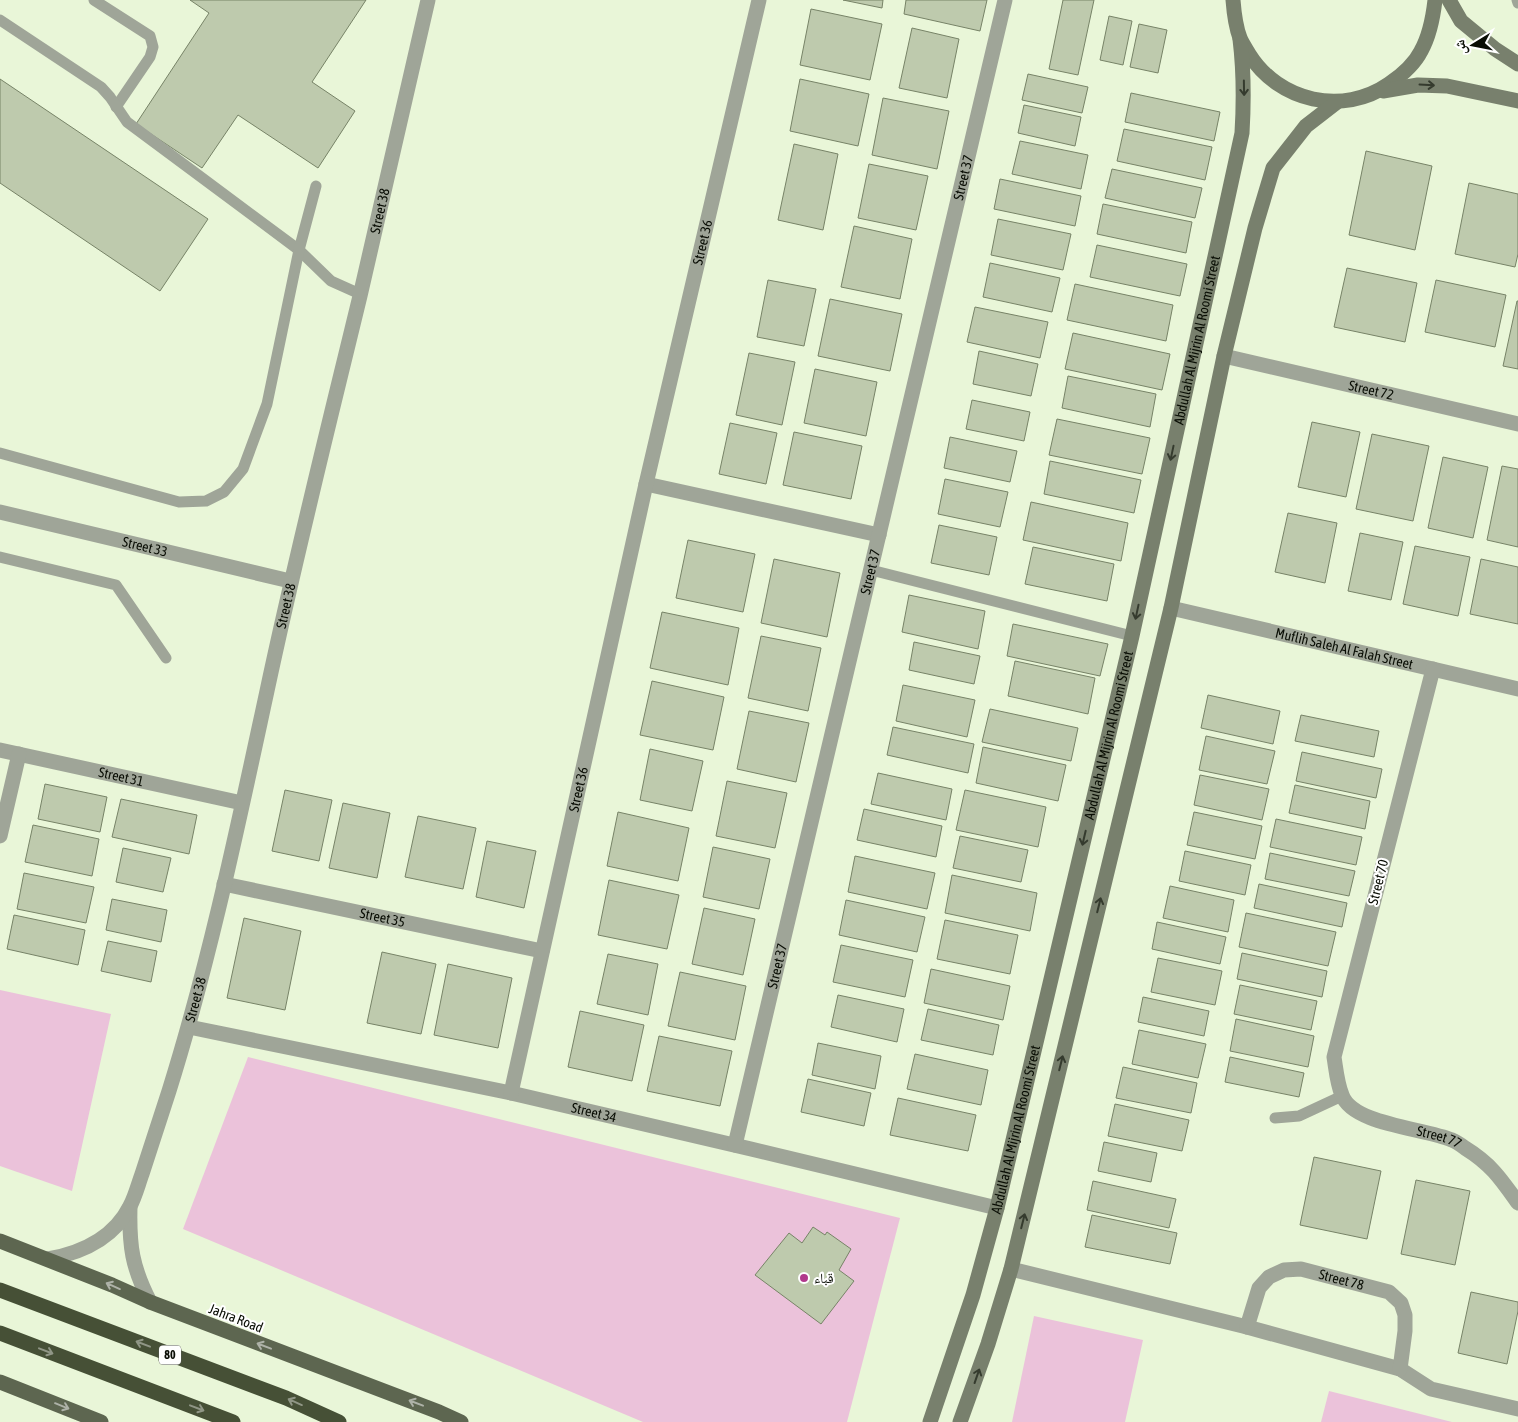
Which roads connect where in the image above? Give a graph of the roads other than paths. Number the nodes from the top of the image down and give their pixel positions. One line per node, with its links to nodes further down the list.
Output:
1 (94, 0): 16 (lane)
2 (428, 0): 19 (street, Street 38)
3 (759, 0): 23 (street, Street 36)
4 (1005, 0): 25 (street, Street 37)
5 (1224, 0): 10 (main road)
6 (1233, 0): 10 (main road)
7 (1435, 0): 13 (main road)
8 (1449, 0): 12 (main road)
9 (0, 20): 16 (lane)
10 (1234, 20): 11 (main road)
11 (1240, 39): 15 (main road); 30 (main road, Abdullah Al Mijrin Al Roomi Street, one-way to 30)
12 (1518, 64)
13 (1379, 91): 14 (main road, one-way to 14); 15 (main road)
14 (1518, 101)
15 (1338, 102): 20 (main road, Abdullah Al Mijrin Al Roomi Street)
16 (116, 107): 18 (lane)
17 (316, 186): 18 (lane)
18 (299, 250): 19 (lane); 22 (lane)
19 (360, 294): 28 (street, Street 38)
20 (1224, 356): 21 (street, Street 72); 29 (main road, Abdullah Al Mijrin Al Roomi Street)
21 (1518, 424)
22 (0, 452)
23 (646, 484): 25 (street); 39 (street, Street 36)
24 (0, 512): 28 (street, Street 33)
25 (879, 535): 27 (street, Street 37)
26 (0, 558): 31 (lane)
27 (871, 570): 30 (lane); 44 (street, Street 37)
28 (290, 581): 36 (street, Street 38)
29 (1170, 608): 32 (street, Muflih Saleh Al Falah Street); 50 (main road, Abdullah Al Mijrin Al Roomi Street, one-way to 29)
30 (1132, 636): 47 (main road, Abdullah Al Mijrin Al Roomi Street, one-way to 47)
31 (166, 658)
32 (1433, 669): 33 (street, Muflih Saleh Al Falah Street); 42 (street, Street 70)
33 (1518, 689)
34 (0, 750): 35 (street, Street 31)
35 (19, 754): 36 (street, Street 31); 37 (street)
36 (242, 803): 38 (street, Street 38)
37 (0, 836)
38 (224, 884): 39 (street, Street 35); 40 (street, Street 38)
39 (542, 951): 41 (street, Street 36)
40 (189, 1027): 41 (street, Street 34); 46 (street, Street 38)
41 (510, 1094): 44 (street, Street 34)
42 (1342, 1096): 43 (lane); 45 (street, Street 77)
43 (1275, 1118)
44 (735, 1145): 47 (street, Street 34)
45 (1518, 1203)
46 (130, 1207): 49 (street, Street 38); 52 (street, Street 38)
47 (997, 1208): 62 (main road, Abdullah Al Mijrin Al Roomi Street)
48 (0, 1241): 49 (main road, Jahra Road)
49 (48, 1259): 52 (main road, Jahra Road, one-way to 49)
50 (1011, 1269): 53 (street); 63 (main road, Abdullah Al Mijrin Al Roomi Street, one-way to 50)
51 (0, 1290): 60 (highway, 80, one-way to 51)
52 (150, 1302): 61 (main road, Jahra Road, one-way to 52)
53 (1247, 1327): 55 (street); 55 (street, Street 78)
54 (0, 1333): 59 (highway, one-way to 59)
55 (1400, 1369): 57 (street)
56 (0, 1382): 58 (main road, one-way to 58)
57 (1518, 1409)
58 (100, 1422)
59 (233, 1422)
60 (339, 1422)
61 (461, 1422)
62 (930, 1422)
63 (960, 1422)

